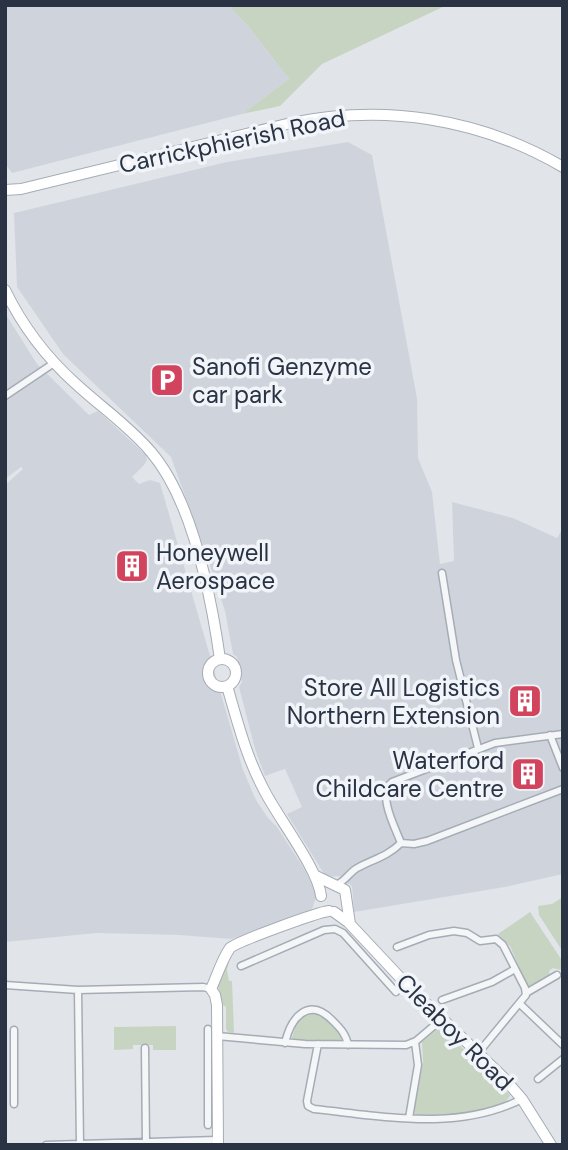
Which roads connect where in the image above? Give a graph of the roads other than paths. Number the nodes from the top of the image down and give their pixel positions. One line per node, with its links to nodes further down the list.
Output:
1 (563, 167): 2 (street, Carrickphierish Road)
2 (5, 193)
3 (5, 290): 4 (street)
4 (54, 363): 5 (street); 7 (street)
5 (5, 396)
6 (442, 573): 11 (street)
7 (220, 659): 8 (street); 8 (street)
8 (227, 686): 16 (street)
9 (563, 734): 10 (street)
10 (551, 735): 11 (street); 12 (street)
11 (478, 748): 14 (street)
12 (563, 768)
13 (563, 789): 14 (street)
14 (401, 843): 15 (street)
15 (351, 873): 17 (street); 19 (street)
16 (316, 876): 17 (street); 18 (street)
17 (334, 885): 18 (street); 19 (street)
18 (321, 897): 20 (street); 21 (street)
19 (347, 898): 20 (street); 22 (street)
20 (332, 911): 21 (street); 22 (street, Cleaboy Road)
21 (312, 914): 30 (street)
22 (351, 924): 26 (street, Cleaboy Road)
23 (397, 947): 25 (street)
24 (241, 966): 28 (street)
25 (515, 969): 33 (street); 34 (street)
26 (392, 970): 28 (street); 36 (street, Cleaboy Road)
27 (557, 975): 33 (street)
28 (383, 977): 32 (street)
29 (5, 985): 31 (street)
30 (211, 989): 31 (street); 39 (street)
31 (78, 990): 58 (street)
32 (396, 992)
33 (526, 993): 35 (street)
34 (442, 1000)
35 (520, 1004): 44 (street); 48 (street)
36 (442, 1020): 40 (street); 48 (street, Cleaboy Road)
37 (208, 1029): 51 (street)
38 (15, 1030): 47 (street)
39 (217, 1036): 41 (street); 51 (street)
40 (415, 1042): 43 (street); 56 (street)
41 (285, 1043): 42 (street); 43 (street)
42 (317, 1044): 43 (street); 56 (street)
43 (348, 1045)
44 (563, 1045)
45 (145, 1048): 59 (street)
46 (5, 1051): 47 (street)
47 (14, 1052): 52 (street)
48 (479, 1052): 54 (street, Cleaboy Road)
49 (563, 1059): 50 (street)
50 (538, 1079)
51 (213, 1081): 57 (street); 60 (street)
52 (14, 1087): 53 (street); 55 (street)
53 (5, 1089)
54 (522, 1099): 56 (street); 62 (street, Cleaboy Road)
55 (14, 1104)
56 (409, 1118)
57 (208, 1125)
58 (80, 1143): 59 (street); 61 (street)
59 (146, 1143): 60 (street)
60 (217, 1143)
61 (46, 1145)
62 (551, 1145)

